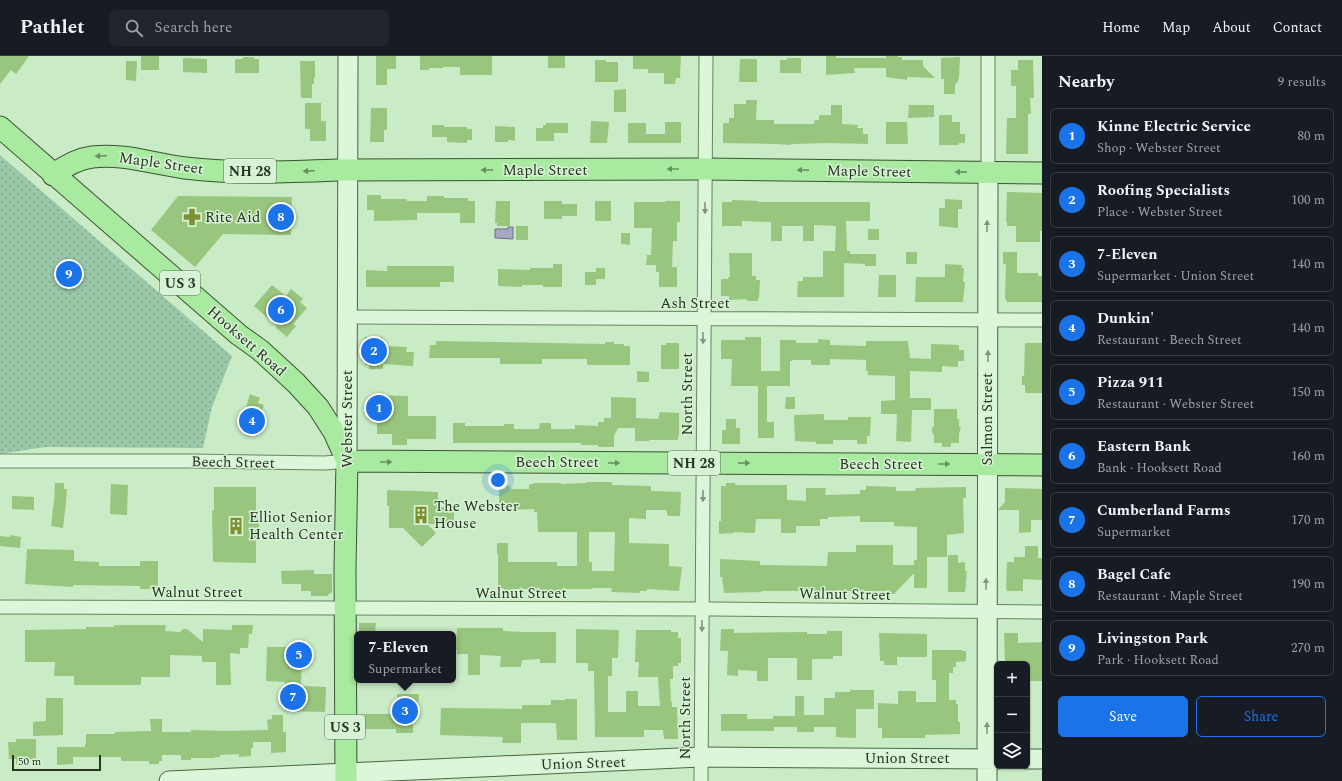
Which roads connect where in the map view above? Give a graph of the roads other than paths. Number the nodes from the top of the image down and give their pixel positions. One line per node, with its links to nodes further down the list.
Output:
1 (348, 56): 6 (street, Webster Street)
2 (706, 56): 5 (street, North Street)
3 (988, 56): 7 (street, Salmon Street)
4 (0, 127): 9 (main road, Hooksett Road / US 3)
5 (705, 169): 6 (main road, Maple Street / NH 28, one-way to 6); 7 (main road, Maple Street / NH 28, one-way to 5); 11 (street, North Street, one-way to 11)
6 (348, 170): 9 (main road, Maple Street / NH 28, one-way to 9); 10 (street, Webster Street)
7 (988, 172): 8 (main road, Maple Street / NH 28); 12 (street, Salmon Street, one-way to 7)
8 (1042, 173)
9 (53, 175): 15 (main road, Hooksett Road / US 3)
10 (348, 317): 11 (street, Ash Street); 14 (street, Webster Street)
11 (703, 319): 12 (street, Ash Street); 18 (street, North Street, one-way to 18)
12 (988, 320): 13 (street, Ash Street); 19 (street, Salmon Street, one-way to 12)
13 (1042, 320)
14 (347, 400): 15 (street); 17 (street, Webster Street)
15 (318, 407): 17 (main road, Hooksett Road / US 3)
16 (0, 461): 17 (street, Beech Street)
17 (347, 461): 18 (main road, Beech Street / NH 28, one-way to 18); 22 (main road, Webster Street / US 3)
18 (703, 463): 19 (main road, Beech Street / NH 28, one-way to 19); 23 (street, North Street, one-way to 23)
19 (987, 465): 20 (main road, Beech Street / NH 28); 24 (street, Salmon Street, one-way to 19)
20 (1042, 465)
21 (0, 608): 22 (street, Walnut Street)
22 (345, 608): 23 (street, Walnut Street); 30 (main road, Webster Street / US 3)
23 (702, 609): 24 (street, Walnut Street); 26 (street, North Street, one-way to 26)
24 (986, 612): 25 (street, Walnut Street); 27 (street, Salmon Street, one-way to 24)
25 (1042, 612)
26 (701, 757): 27 (street, Union Street); 30 (street, Union Street); 33 (street, North Street)
27 (992, 759): 34 (street, Salmon Street)
28 (1030, 759): 29 (street)
29 (1042, 759)
30 (346, 777): 31 (street, Union Street)
31 (193, 780): 32 (street, Union Street)
32 (169, 781)
33 (701, 781)
34 (987, 781)

